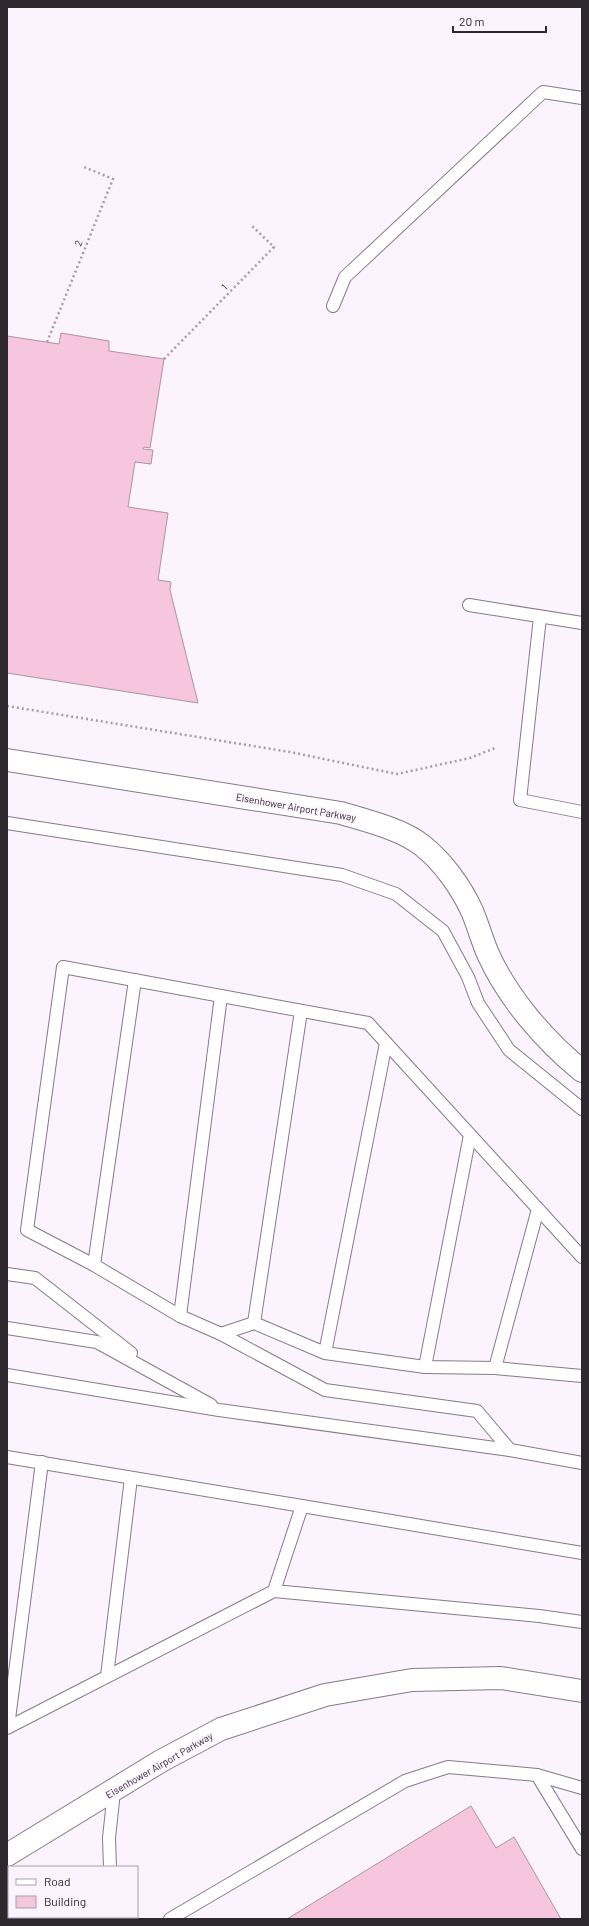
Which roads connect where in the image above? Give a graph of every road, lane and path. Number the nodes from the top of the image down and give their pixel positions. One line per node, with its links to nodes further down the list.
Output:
1 (582, 98): 4 (lane)
2 (84, 167): 5 (path, 2)
3 (252, 226): 6 (path, 1)
4 (333, 306)
5 (47, 342)
6 (164, 359)
7 (469, 605): 8 (lane)
8 (540, 617): 9 (lane); 13 (lane)
9 (582, 624)
10 (7, 706): 11 (path)
11 (495, 748)
12 (7, 760): 19 (main road, Eisenhower Airport Parkway)
13 (582, 812)
14 (7, 823): 20 (lane)
15 (135, 980): 16 (lane); 24 (lane); 24 (lane)
16 (221, 996): 17 (lane); 26 (lane)
17 (301, 1011): 18 (lane); 27 (lane)
18 (386, 1043): 21 (lane); 30 (lane)
19 (582, 1072)
20 (582, 1110)
21 (470, 1135): 22 (lane); 31 (lane)
22 (538, 1209): 23 (lane); 32 (lane)
23 (582, 1257)
24 (94, 1265): 26 (lane)
25 (7, 1274): 35 (lane)
26 (180, 1316): 29 (lane)
27 (254, 1323): 29 (lane); 30 (lane)
28 (7, 1328): 35 (lane)
29 (222, 1334): 37 (lane)
30 (325, 1352): 31 (lane)
31 (425, 1368): 32 (lane)
32 (496, 1368): 34 (lane)
33 (7, 1375): 36 (lane)
34 (582, 1376)
35 (161, 1378): 36 (lane)
36 (219, 1410): 37 (lane)
37 (510, 1450): 40 (lane)
38 (7, 1457): 39 (lane)
39 (42, 1462): 41 (lane); 48 (lane)
40 (582, 1463)
41 (131, 1478): 42 (lane); 46 (lane)
42 (302, 1506): 43 (lane); 44 (lane)
43 (582, 1553)
44 (274, 1591): 45 (lane); 46 (lane)
45 (582, 1622)
46 (106, 1676): 48 (lane)
47 (582, 1691): 51 (main road, Eisenhower Airport Parkway)
48 (8, 1727)
49 (537, 1775): 50 (lane); 52 (lane); 55 (lane)
50 (582, 1788)
51 (114, 1791): 53 (main road, Eisenhower Airport Parkway); 54 (lane)
52 (582, 1849)
53 (7, 1855)
54 (110, 1866)
55 (170, 1919)

